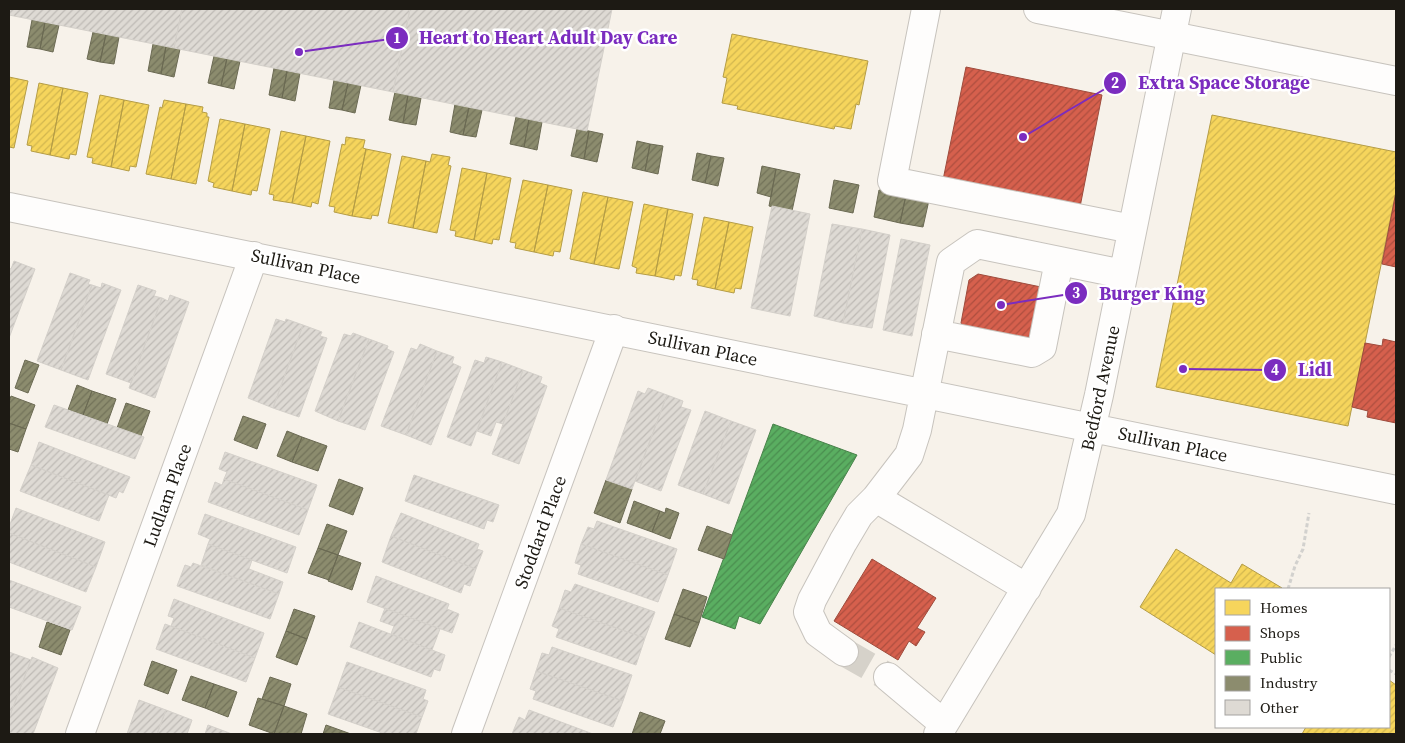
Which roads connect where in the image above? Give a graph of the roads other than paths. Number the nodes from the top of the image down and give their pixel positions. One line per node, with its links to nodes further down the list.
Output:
1 (926, 9): 7 (street)
2 (1038, 9): 4 (street)
3 (1177, 9): 4 (street, Bedford Avenue)
4 (1171, 35): 5 (street); 7 (street, Bedford Avenue)
5 (1396, 81)
6 (9, 207): 8 (street, Sullivan Place)
7 (1132, 229): 10 (street, Bedford Avenue)
8 (254, 256): 11 (street, Sullivan Place); 21 (street, Ludlam Place)
9 (1059, 261): 10 (street); 12 (street); 12 (street)
10 (1123, 274): 14 (street, Bedford Avenue)
11 (614, 330): 13 (street, Sullivan Place); 22 (street, Stoddard Place)
12 (936, 334): 13 (street)
13 (924, 393): 14 (street, Sullivan Place); 16 (street)
14 (1092, 427): 15 (street, Sullivan Place); 17 (street, Bedford Avenue)
15 (1396, 490)
16 (876, 498): 17 (street); 18 (street)
17 (1027, 588): 20 (street, Bedford Avenue)
18 (844, 652)
19 (888, 677): 20 (street)
20 (941, 729)
21 (80, 734)
22 (466, 734)

